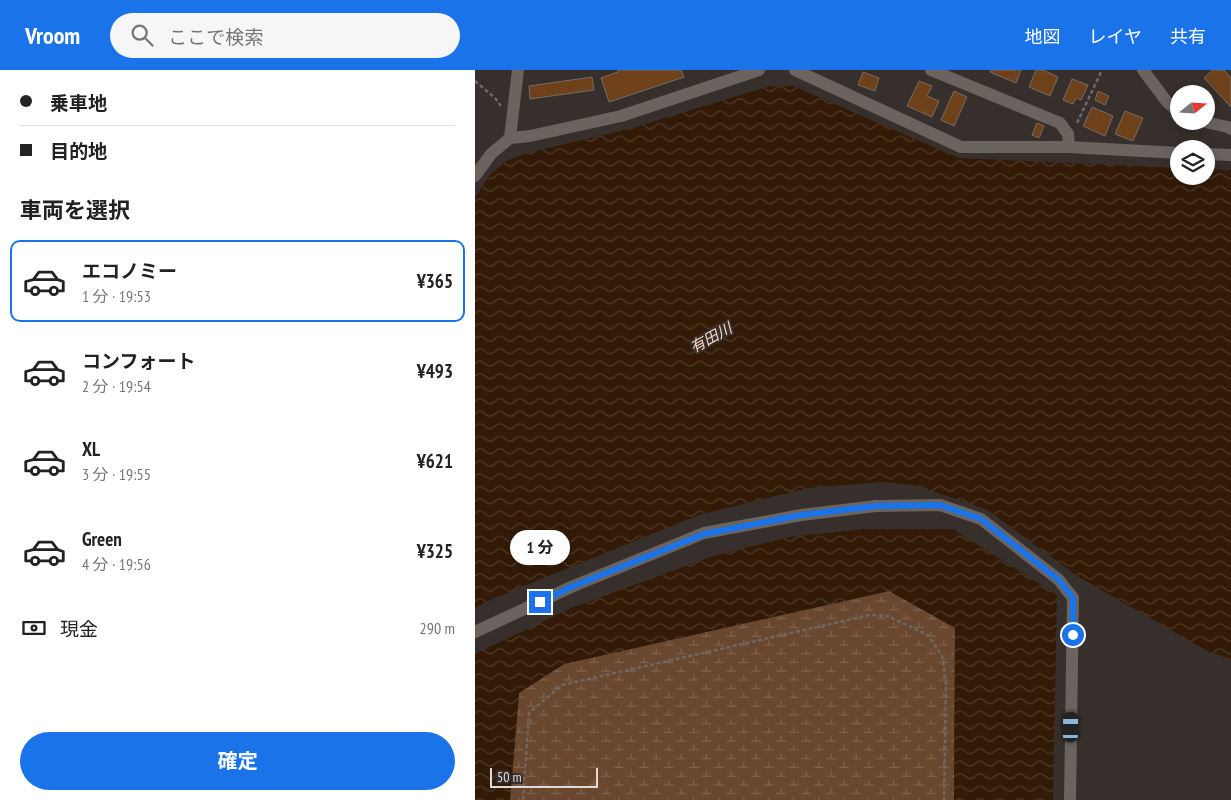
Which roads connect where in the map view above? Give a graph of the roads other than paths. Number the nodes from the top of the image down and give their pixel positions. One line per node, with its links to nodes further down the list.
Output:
1 (518, 70): 9 (street)
2 (759, 70): 9 (street)
3 (795, 70): 10 (street)
4 (931, 70): 10 (street)
5 (1143, 70): 6 (street)
6 (1170, 104)
7 (1215, 124): 8 (street)
8 (1231, 129)
9 (510, 138): 14 (street)
10 (1069, 147): 11 (street)
11 (1170, 153)
12 (1215, 154): 13 (street)
13 (1231, 155)
14 (475, 176)
15 (475, 632): 16 (street)
16 (1070, 800)

